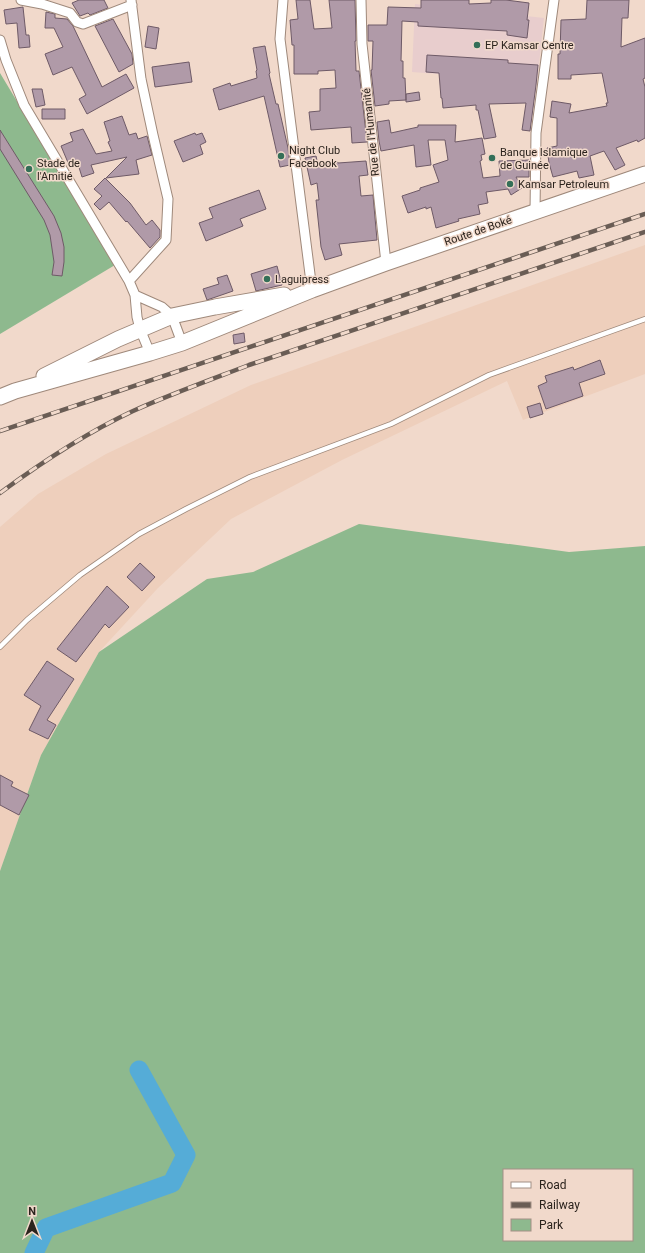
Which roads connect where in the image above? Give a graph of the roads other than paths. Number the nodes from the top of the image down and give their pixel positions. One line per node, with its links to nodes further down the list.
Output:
1 (21, 0): 5 (street)
2 (283, 0): 11 (street)
3 (361, 0): 9 (street, Rue de l'Humanité)
4 (554, 0): 8 (street)
5 (132, 3): 10 (street)
6 (0, 40): 10 (street)
7 (645, 174): 8 (main road, Route de Boké)
8 (535, 212): 9 (main road, Route de Boké)
9 (386, 263): 11 (main road, Route de Boké)
10 (129, 281): 12 (street)
11 (312, 290): 13 (main road); 16 (main road)
12 (135, 295): 13 (street); 15 (street)
13 (172, 316): 15 (main road); 16 (street)
14 (645, 319): 20 (lane)
15 (140, 329): 17 (street); 18 (main road)
16 (182, 343): 17 (main road)
17 (150, 353): 18 (main road)
18 (14, 391): 19 (main road)
19 (0, 397)
20 (0, 647)

